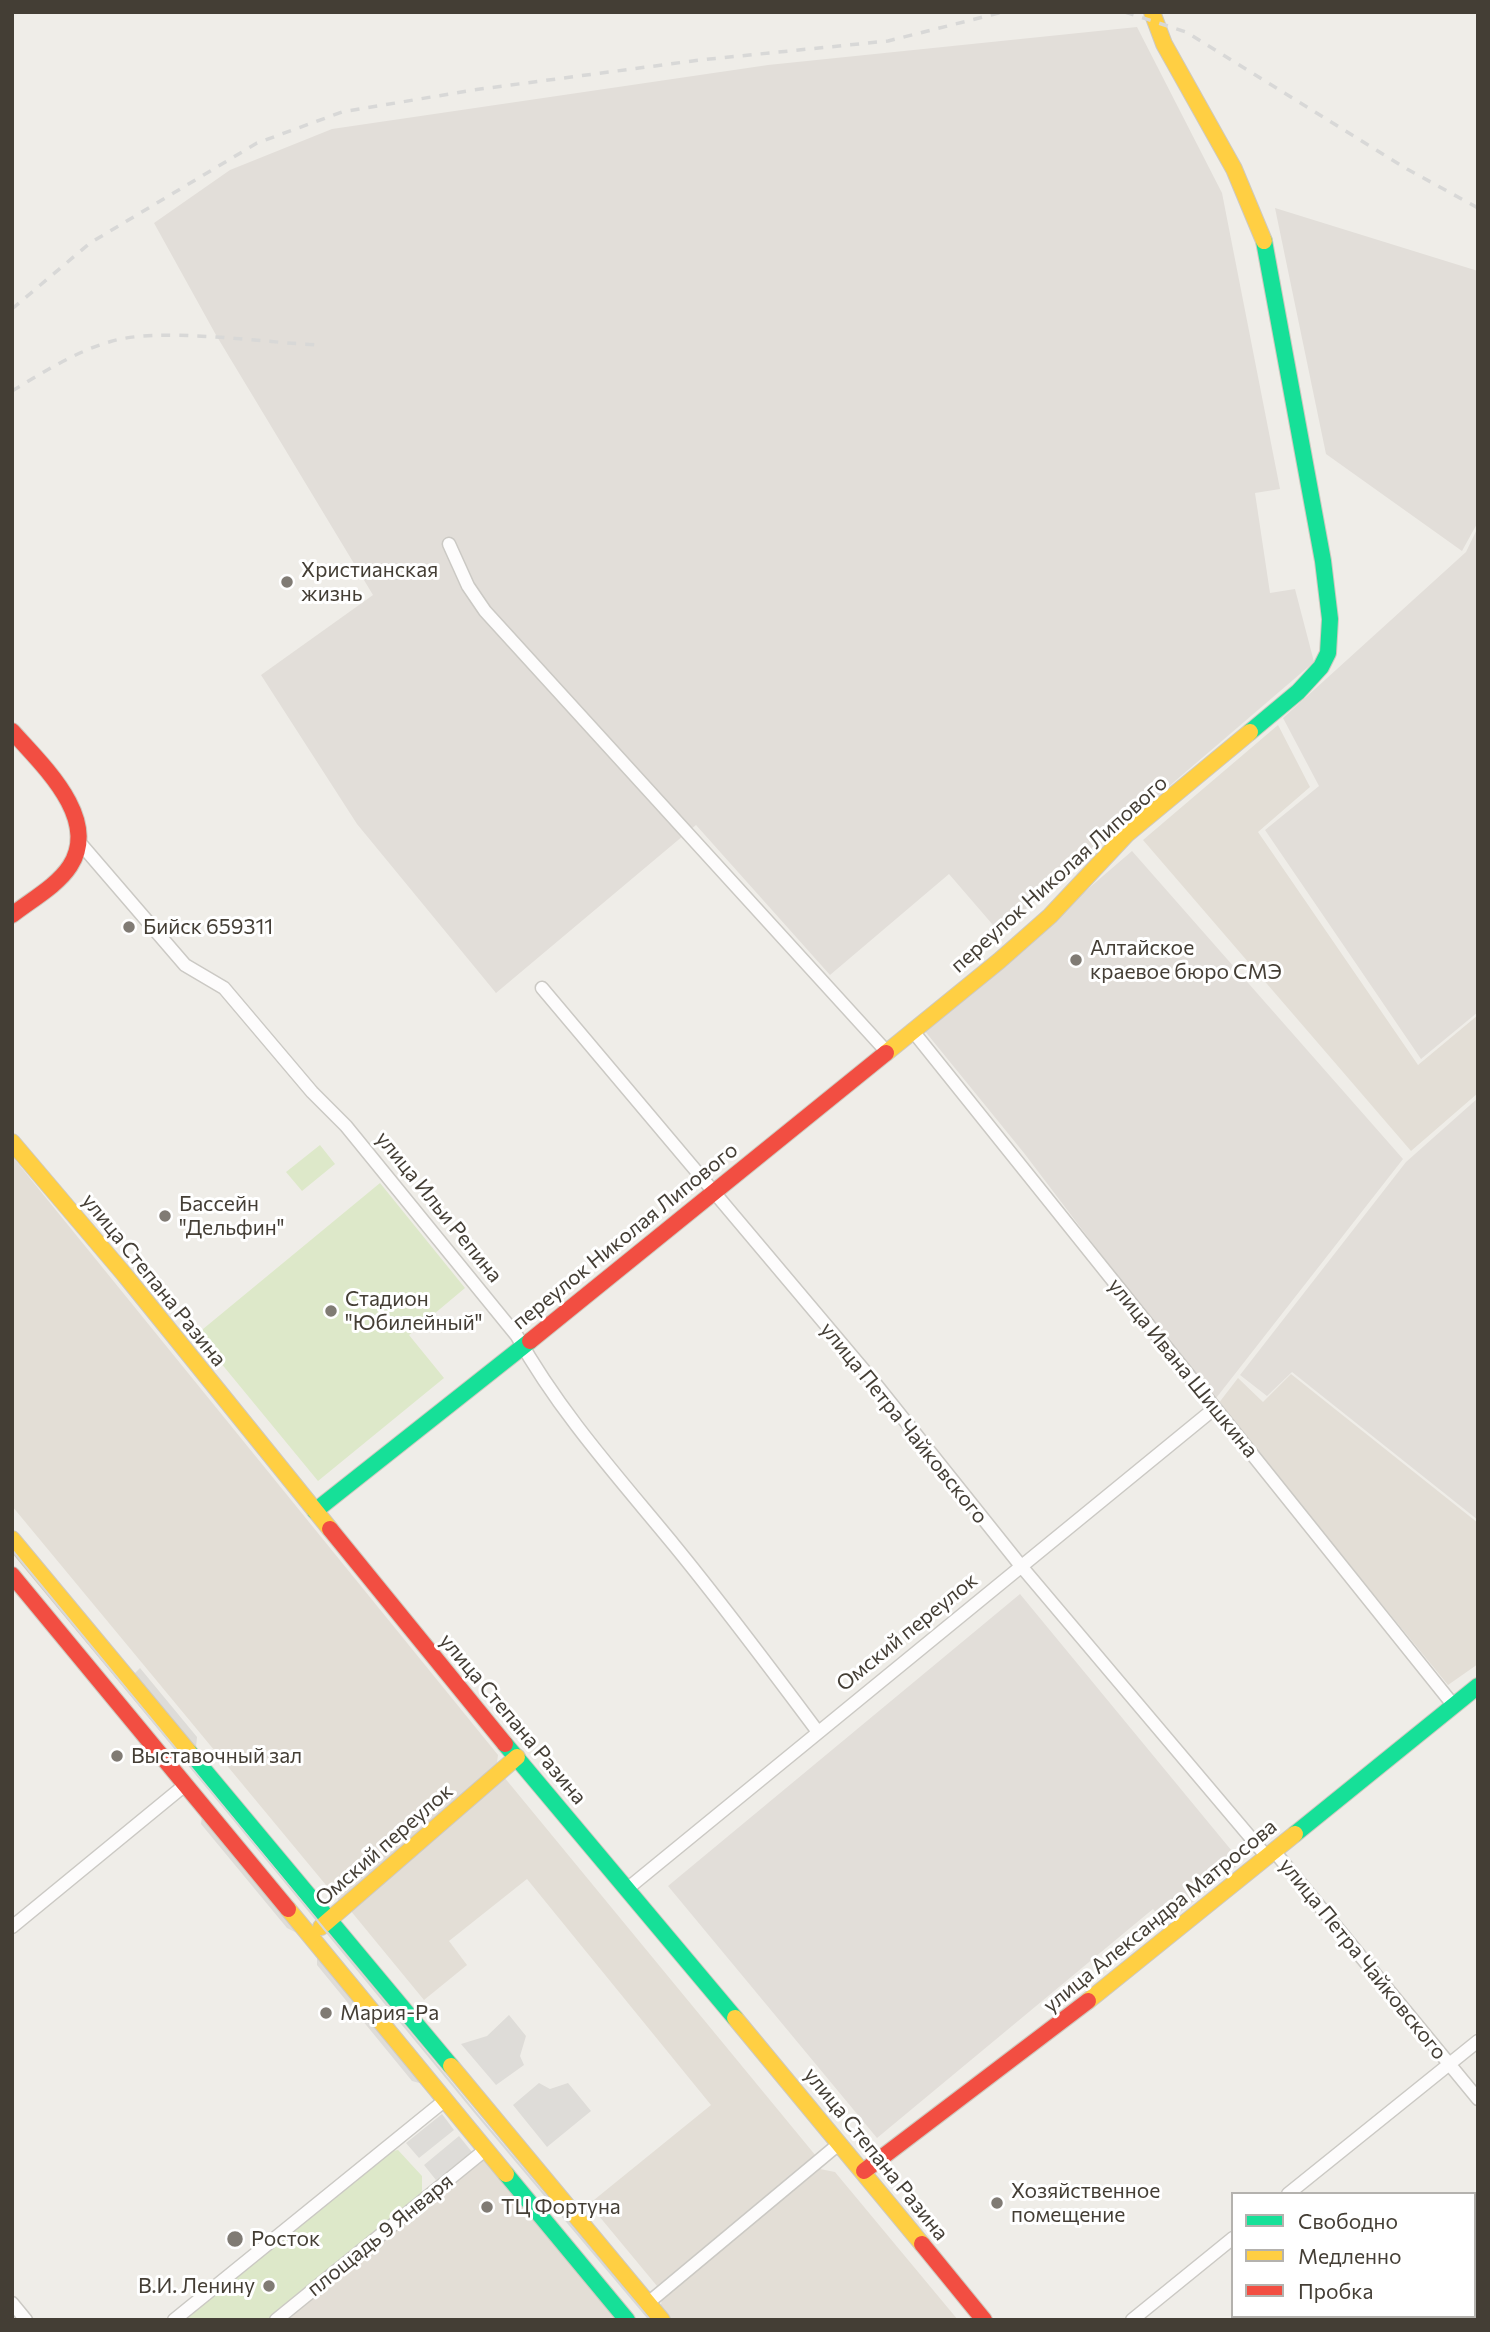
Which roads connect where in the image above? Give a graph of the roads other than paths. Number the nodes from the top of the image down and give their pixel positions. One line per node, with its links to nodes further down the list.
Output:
1 (1152, 12): 7 (street, переулок Николая Липового)
2 (449, 544): 8 (street)
3 (12, 731): 4 (street, улица Ильи Репина)
4 (80, 843): 5 (street); 11 (street, улица Ильи Репина)
5 (12, 915)
6 (542, 988): 10 (street, улица Петра Чайковского)
7 (912, 1030): 8 (street, переулок Николая Липового); 12 (street, улица Ивана Шишкина)
8 (886, 1051): 10 (street, переулок Николая Липового)
9 (12, 1142): 13 (street, улица Степана Разина)
10 (712, 1193): 11 (street, переулок Николая Липового); 15 (street, улица Петра Чайковского)
11 (523, 1347): 13 (street, переулок Николая Липового); 19 (street, улица Ильи Репина)
12 (1215, 1408): 15 (street, Омский переулок); 18 (street, улица Ивана Шишкина)
13 (315, 1511): 20 (street, улица Степана Разина)
14 (12, 1539): 21 (street)
15 (1021, 1566): 19 (street, Омский переулок); 23 (street, улица Петра Чайковского)
16 (12, 1575): 22 (street)
17 (1478, 1686): 18 (street, улица Александра Матросова)
18 (1454, 1706): 23 (street, улица Александра Матросова)
19 (818, 1732): 24 (street, Омский переулок)
20 (517, 1757): 24 (street, улица Степана Разина); 25 (street, Омский переулок)
21 (203, 1767): 22 (street); 25 (street)
22 (185, 1785): 26 (street); 27 (street)
23 (1271, 1854): 29 (street, улица Петра Чайковского); 34 (street, улица Александра Матросова)
24 (627, 1889): 32 (street, улица Степана Разина)
25 (329, 1919): 27 (street, Омский переулок); 38 (street)
26 (12, 1927)
27 (310, 1937): 31 (street)
28 (1478, 2041): 29 (street)
29 (1450, 2065): 30 (street, улица Петра Чайковского); 35 (street)
30 (1478, 2099)
31 (444, 2101): 33 (street); 40 (street)
32 (840, 2143): 34 (street, улица Степана Разина); 38 (street)
33 (485, 2150): 41 (street, площадь 9 Января); 42 (street)
34 (864, 2171): 44 (street, улица Степана Разина)
35 (1291, 2192)
36 (1231, 2240): 45 (street)
37 (12, 2303): 39 (street)
38 (648, 2303): 43 (street)
39 (21, 2318)
40 (174, 2320)
41 (276, 2320)
42 (627, 2320)
43 (662, 2320)
44 (984, 2320)
45 (1132, 2320)

